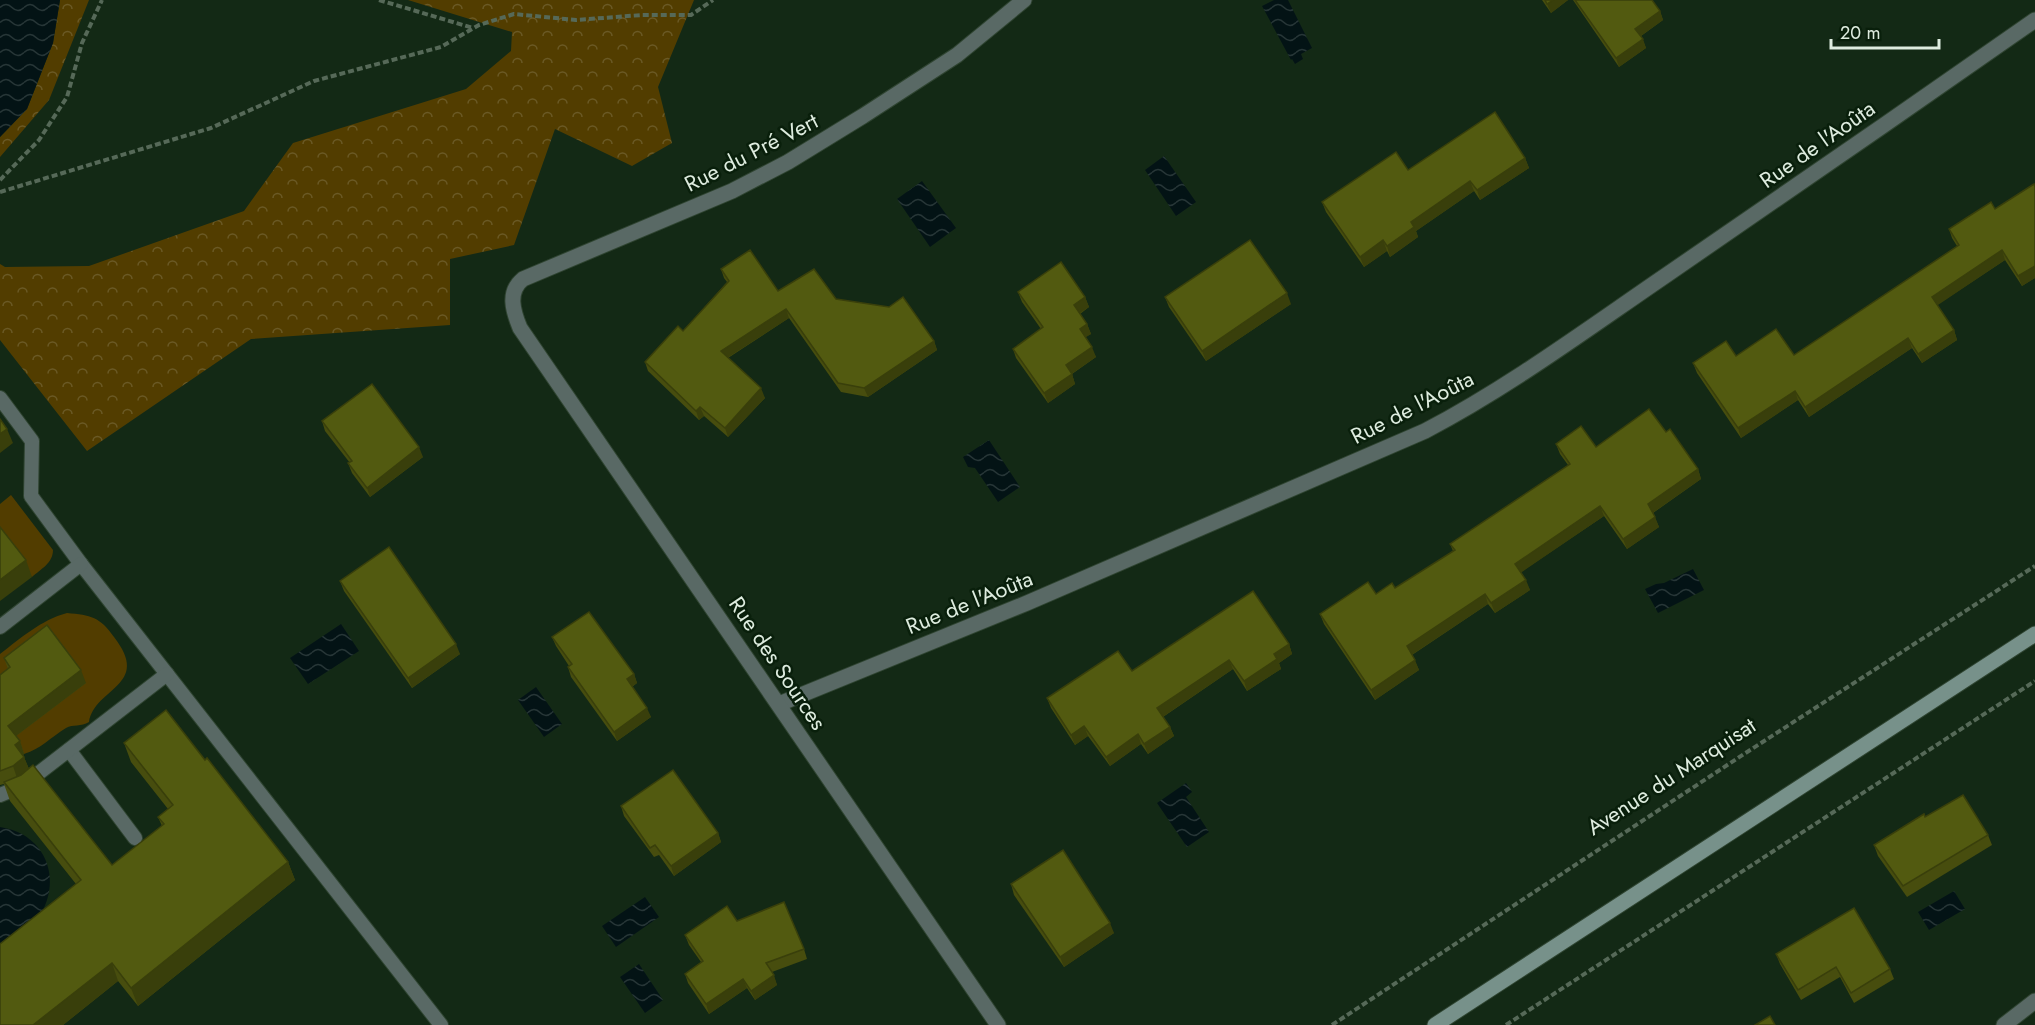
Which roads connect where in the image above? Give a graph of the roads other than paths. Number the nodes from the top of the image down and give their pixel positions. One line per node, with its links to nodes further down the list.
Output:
1 (1024, 0): 3 (street, Rue du Pré Vert)
2 (2035, 20): 9 (street, Rue de l'Aoûta)
3 (520, 328): 9 (street, Rue des Sources)
4 (0, 398): 5 (lane)
5 (81, 564): 6 (lane); 8 (lane)
6 (0, 627)
7 (2035, 634): 16 (main road)
8 (167, 674): 10 (lane); 14 (lane)
9 (779, 704): 15 (street, Rue des Sources)
10 (69, 750): 11 (lane); 12 (lane)
11 (0, 795)
12 (135, 838)
13 (2035, 1001): 17 (street)
14 (441, 1025)
15 (998, 1025)
16 (1435, 1025)
17 (2004, 1025)

